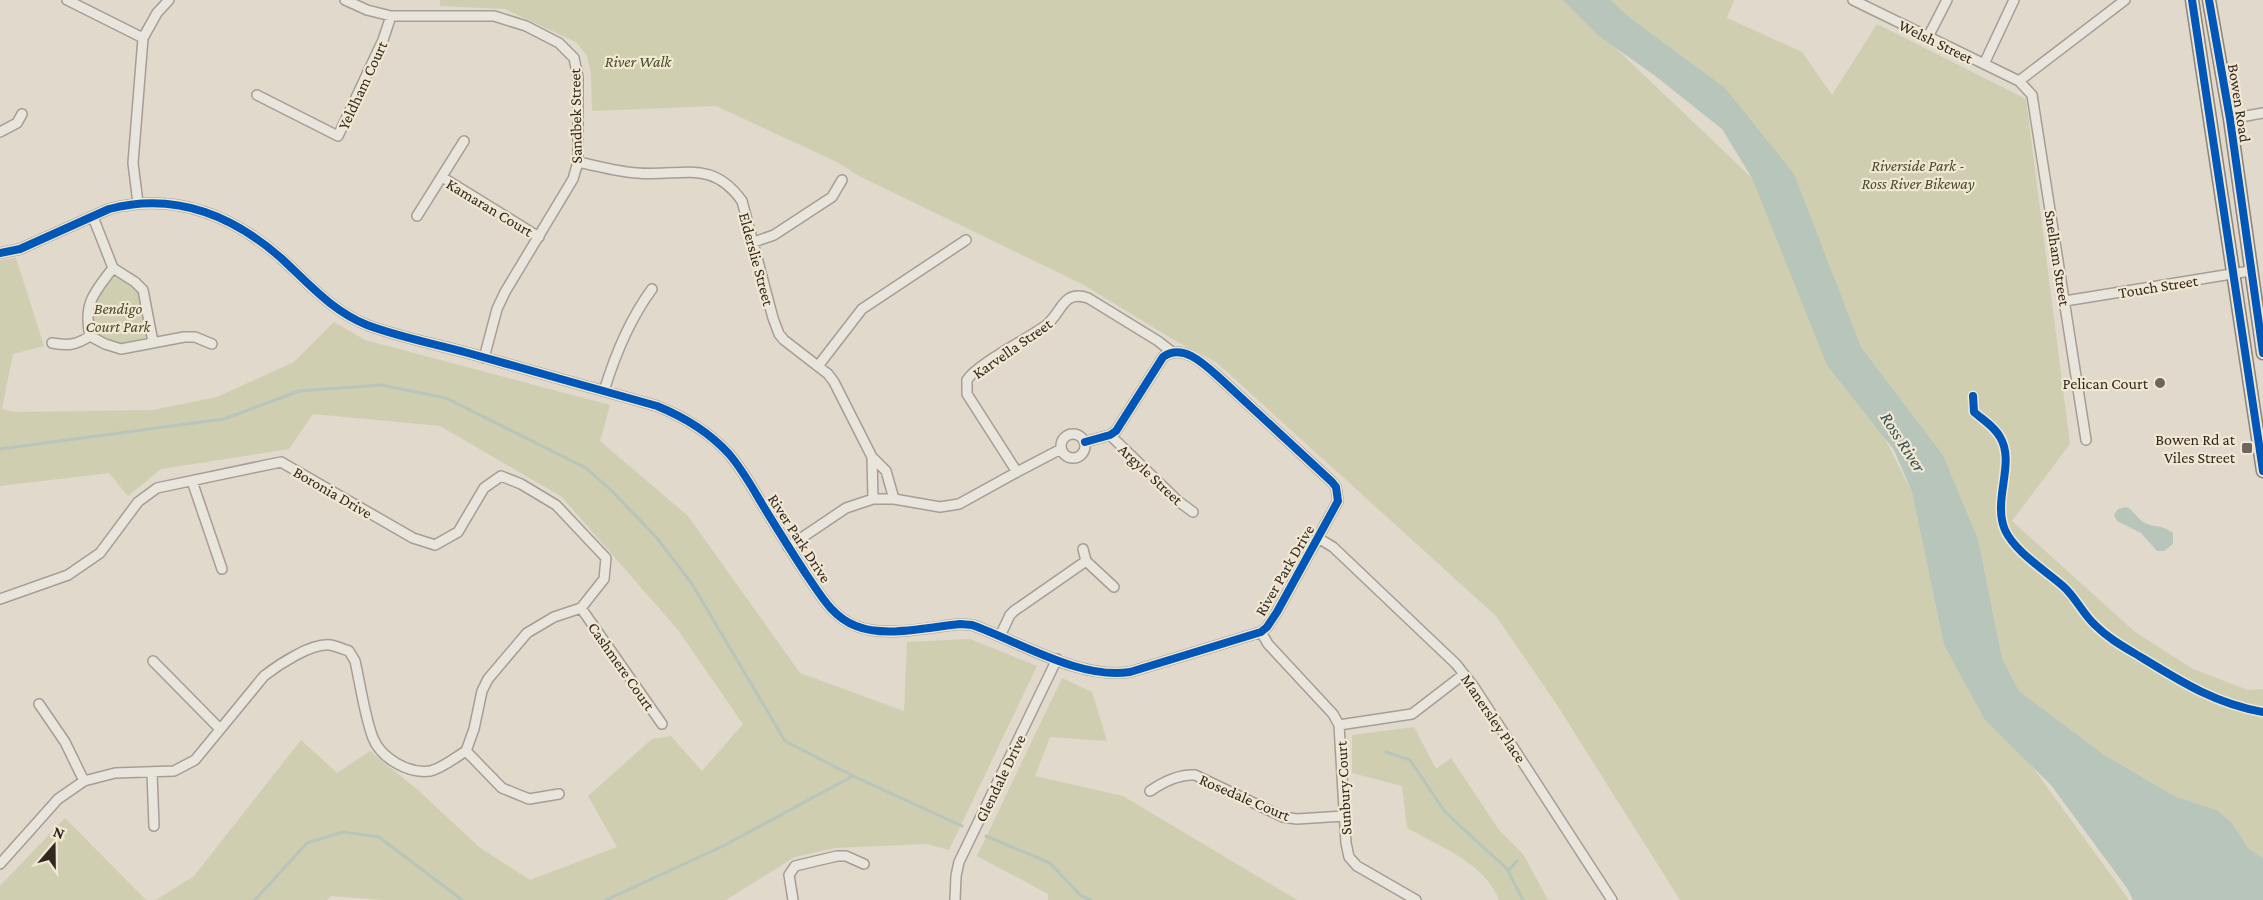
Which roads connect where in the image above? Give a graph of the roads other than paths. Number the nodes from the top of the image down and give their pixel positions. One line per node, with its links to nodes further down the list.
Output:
1 (67, 0): 12 (street)
2 (169, 0): 12 (street)
3 (345, 0): 10 (street, Sandbek Street)
4 (1853, 0): 11 (street, Welsh Street)
5 (1947, 0): 11 (street)
6 (2014, 0): 13 (street)
7 (2125, 0): 14 (street)
8 (2192, 0): 33 (main road, Bowen Road)
9 (2209, 0): 18 (main road, Bowen Road)
10 (391, 16): 15 (street, Yeldham Court); 21 (street, Sandbek Street)
11 (1928, 37): 13 (street, Welsh Street)
12 (143, 38): 24 (street)
13 (1984, 64): 14 (street, Welsh Street)
14 (2019, 81): 35 (street, Snelham Street)
15 (257, 95)
16 (2263, 113): 18 (street)
17 (22, 114): 19 (street)
18 (2230, 119): 32 (main road, Bowen Road)
19 (0, 132)
20 (464, 141): 22 (street, Kamaran Court)
21 (578, 162): 27 (street, Sandbek Street); 29 (street, Elderslie Street)
22 (442, 177): 25 (street, Kamaran Court); 27 (street, Kamaran Court)
23 (842, 180): 29 (street)
24 (138, 203): 26 (street, River Park Drive); 42 (street, River Park Drive)
25 (417, 216)
26 (93, 217): 30 (street, River Park Drive); 31 (street)
27 (539, 237): 42 (street, Sandbek Street)
28 (966, 240): 43 (street)
29 (754, 242): 43 (street, Elderslie Street)
30 (0, 253)
31 (113, 268): 36 (street); 37 (street)
32 (2250, 271): 33 (street, Touch Street); 41 (main road, Bowen Road)
33 (2234, 274): 35 (street, Touch Street); 50 (main road, Bowen Road)
34 (652, 289): 44 (street)
35 (2065, 301): 46 (street, Snelham Street)
36 (90, 336): 37 (street); 38 (street)
37 (153, 342): 39 (street)
38 (52, 343)
39 (212, 344)
40 (1172, 352): 45 (street); 51 (street, Karvella Street); 56 (street, River Park Drive)
41 (2263, 353)
42 (484, 358): 44 (street, River Park Drive)
43 (818, 366): 49 (street, Elderslie Street)
44 (604, 391): 57 (street, River Park Drive)
45 (1110, 435): 47 (street); 55 (street, Argyle Street)
46 (2086, 440)
47 (1085, 442): 48 (street); 48 (street)
48 (1061, 449): 51 (street)
49 (872, 457): 53 (street, Elderslie Street); 54 (street, Elderslie Street)
50 (2263, 471)
51 (1017, 472): 54 (street)
52 (192, 481): 60 (street); 62 (street, Boronia Drive); 63 (street, Boronia Drive)
53 (873, 499): 54 (street); 57 (street)
54 (894, 499)
55 (1193, 512)
56 (1318, 538): 64 (street, River Park Drive); 68 (street, Manersley Place)
57 (788, 547): 65 (street, River Park Drive)
58 (1083, 549): 59 (street)
59 (1086, 561): 61 (street); 65 (street)
60 (222, 569)
61 (1114, 587)
62 (0, 599)
63 (581, 608): 70 (street, Cashmere Court); 73 (street)
64 (1261, 632): 66 (street, River Park Drive); 71 (street, Sunbury Court)
65 (1000, 636): 66 (street, River Park Drive)
66 (1057, 659): 85 (street, Glendale Drive)
67 (153, 661): 72 (street)
68 (1464, 674): 71 (street); 87 (street, Manersley Place)
69 (39, 704): 75 (street)
70 (662, 724)
71 (1339, 725): 78 (street, Sunbury Court)
72 (220, 729): 73 (street); 74 (street)
73 (466, 751): 77 (street)
74 (152, 773): 75 (street); 79 (street)
75 (84, 781): 81 (street)
76 (1150, 791): 78 (street, Rosedale Court)
77 (559, 794)
78 (1344, 816): 86 (street, Sunbury Court)
79 (154, 826)
80 (0, 847): 81 (street)
81 (9, 855): 82 (street)
82 (0, 864)
83 (864, 864): 84 (street)
84 (793, 900)
85 (955, 900)
86 (1416, 900)
87 (1612, 900)

